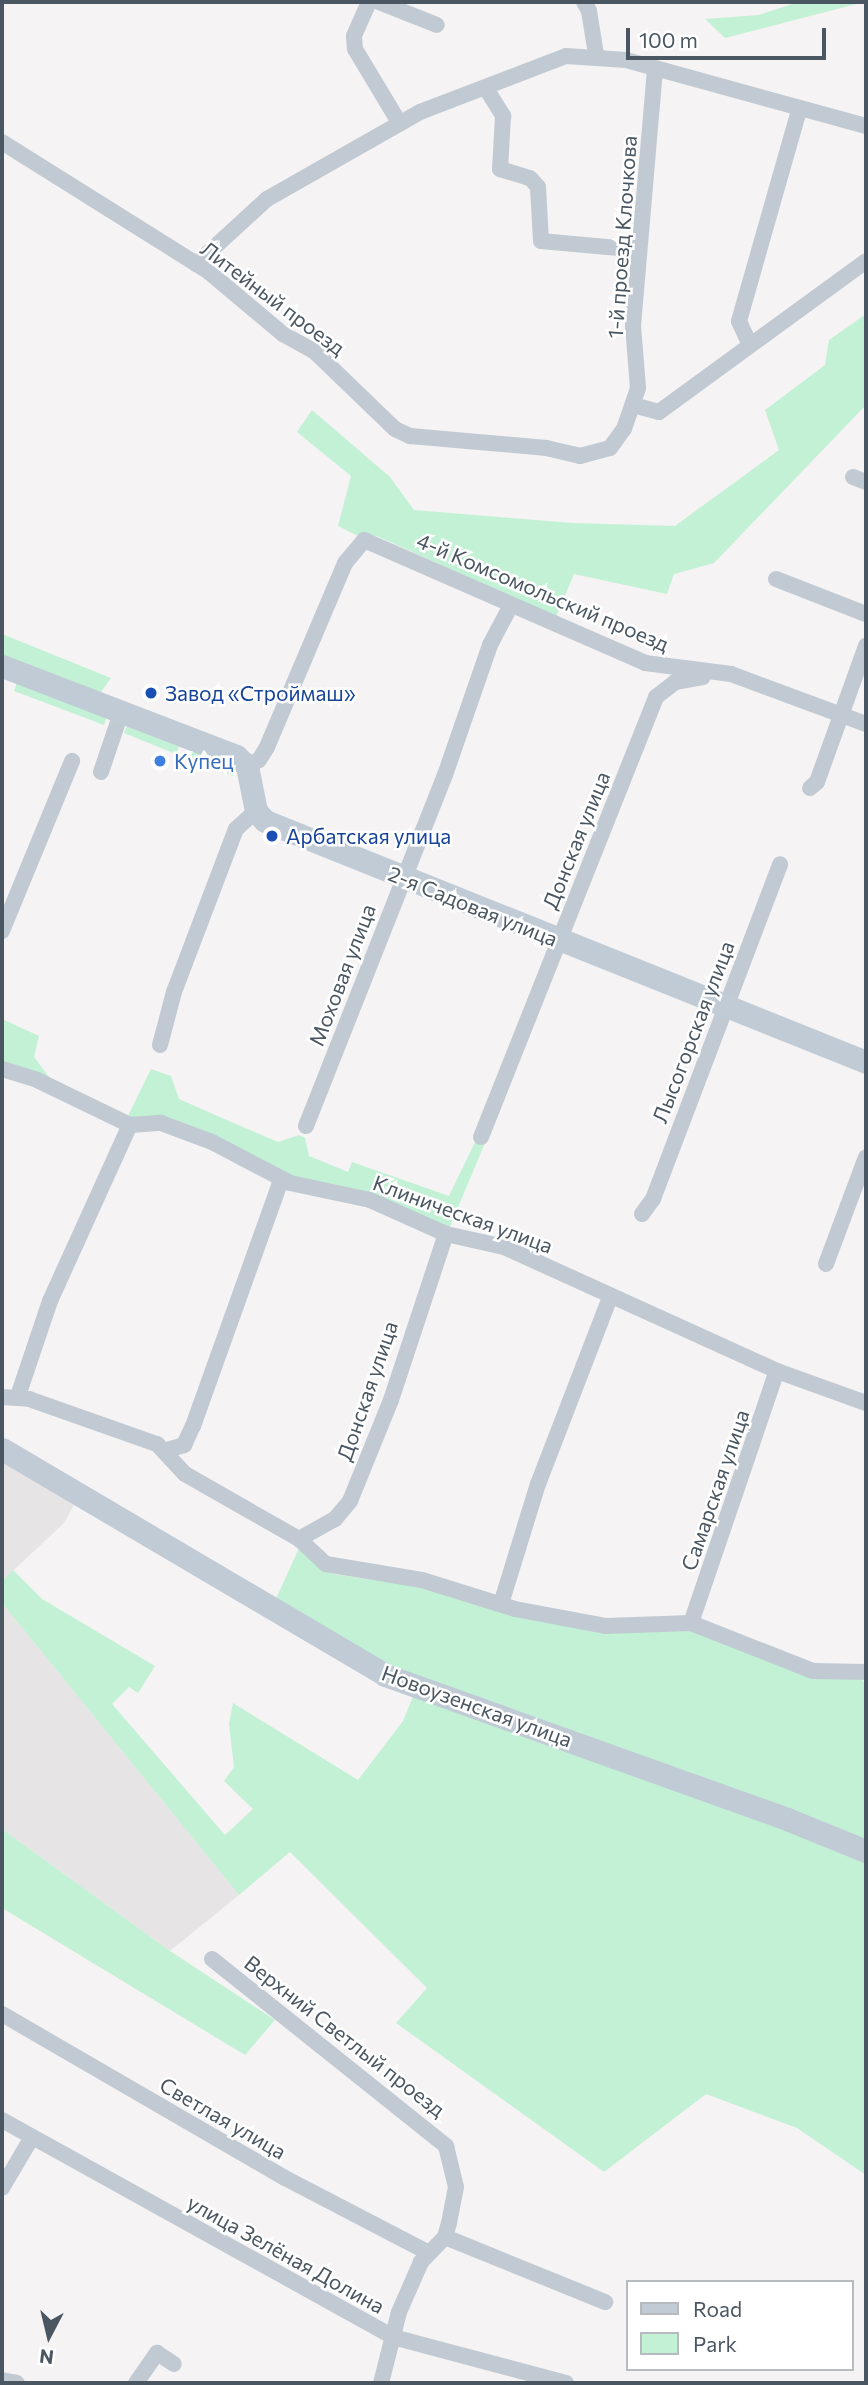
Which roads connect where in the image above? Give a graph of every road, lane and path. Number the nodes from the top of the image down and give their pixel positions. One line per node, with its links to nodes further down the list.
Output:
1 (369, 2): 9 (street)
2 (379, 2): 4 (street)
3 (584, 2): 5 (street)
4 (437, 25)
5 (596, 54): 6 (street); 7 (street)
6 (654, 71): 8 (street); 12 (street, 1-й проезд Клочкова)
7 (487, 90): 9 (street); 12 (street)
8 (799, 110): 10 (street); 15 (street)
9 (400, 124): 14 (street)
10 (866, 126)
11 (2, 142): 14 (street, Литейный проезд)
12 (639, 250): 16 (street, 1-й проезд Клочкова)
13 (866, 261): 15 (street)
14 (196, 264): 16 (street, Литейный проезд)
15 (750, 345): 16 (street)
16 (633, 405)
17 (776, 579): 19 (street)
18 (511, 605): 22 (street, 4-й Комсомольский проезд); 27 (street, 4-й Комсомольский проезд); 32 (street, Моховая улица)
19 (866, 614)
20 (866, 646): 24 (street)
21 (2, 666): 23 (street)
22 (713, 670): 24 (street, 4-й Комсомольский проезд); 34 (street, Донская улица)
23 (121, 713): 27 (street); 28 (street)
24 (840, 714): 25 (street, 4-й Комсомольский проезд); 29 (street)
25 (866, 724)
26 (72, 761): 33 (street)
27 (247, 766): 30 (street)
28 (101, 772)
29 (810, 788)
30 (256, 811): 32 (street, 2-я Садовая улица); 36 (street)
31 (780, 864): 35 (street, Лысогорская улица)
32 (402, 877): 34 (street, 2-я Садовая улица); 40 (street, Моховая улица)
33 (2, 931)
34 (560, 940): 35 (street, 2-я Садовая улица); 41 (street, Донская улица)
35 (724, 1007): 37 (street, 2-я Садовая улица); 44 (street, Лысогорская улица)
36 (160, 1045)
37 (866, 1062)
38 (2, 1069): 39 (street, Клиническая улица)
39 (130, 1125): 43 (street, Клиническая улица); 49 (street)
40 (306, 1126)
41 (481, 1137)
42 (866, 1157): 46 (street)
43 (281, 1180): 45 (street, Клиническая улица); 52 (street)
44 (642, 1214)
45 (446, 1234): 47 (street, Клиническая улица); 53 (street, Донская улица)
46 (825, 1264)
47 (610, 1297): 48 (street, Клиническая улица); 54 (street)
48 (777, 1371): 50 (street, Клиническая улица); 55 (street, Самарская улица)
49 (10, 1397): 52 (street)
50 (866, 1403)
51 (2, 1449): 57 (street, Новоузенская улица)
52 (167, 1450): 53 (street)
53 (299, 1539): 54 (street)
54 (501, 1604): 55 (street)
55 (691, 1623): 56 (street)
56 (865, 1674)
57 (866, 1851)
58 (212, 1959): 63 (street, Верхний Светлый проезд)
59 (2, 2014): 64 (street, Светлая улица)
60 (2, 2120): 61 (street, улица Зелёная Долина)
61 (32, 2137): 62 (street); 66 (street, улица Зелёная Долина)
62 (2, 2188)
63 (445, 2237): 64 (street); 65 (street)
64 (427, 2252): 66 (street)
65 (605, 2302)
66 (393, 2337): 71 (street); 72 (street, улица Зелёная Долина)
67 (174, 2364): 70 (street)
68 (2, 2380): 69 (street)
69 (17, 2383)
70 (136, 2383)
71 (380, 2383)
72 (566, 2383)

